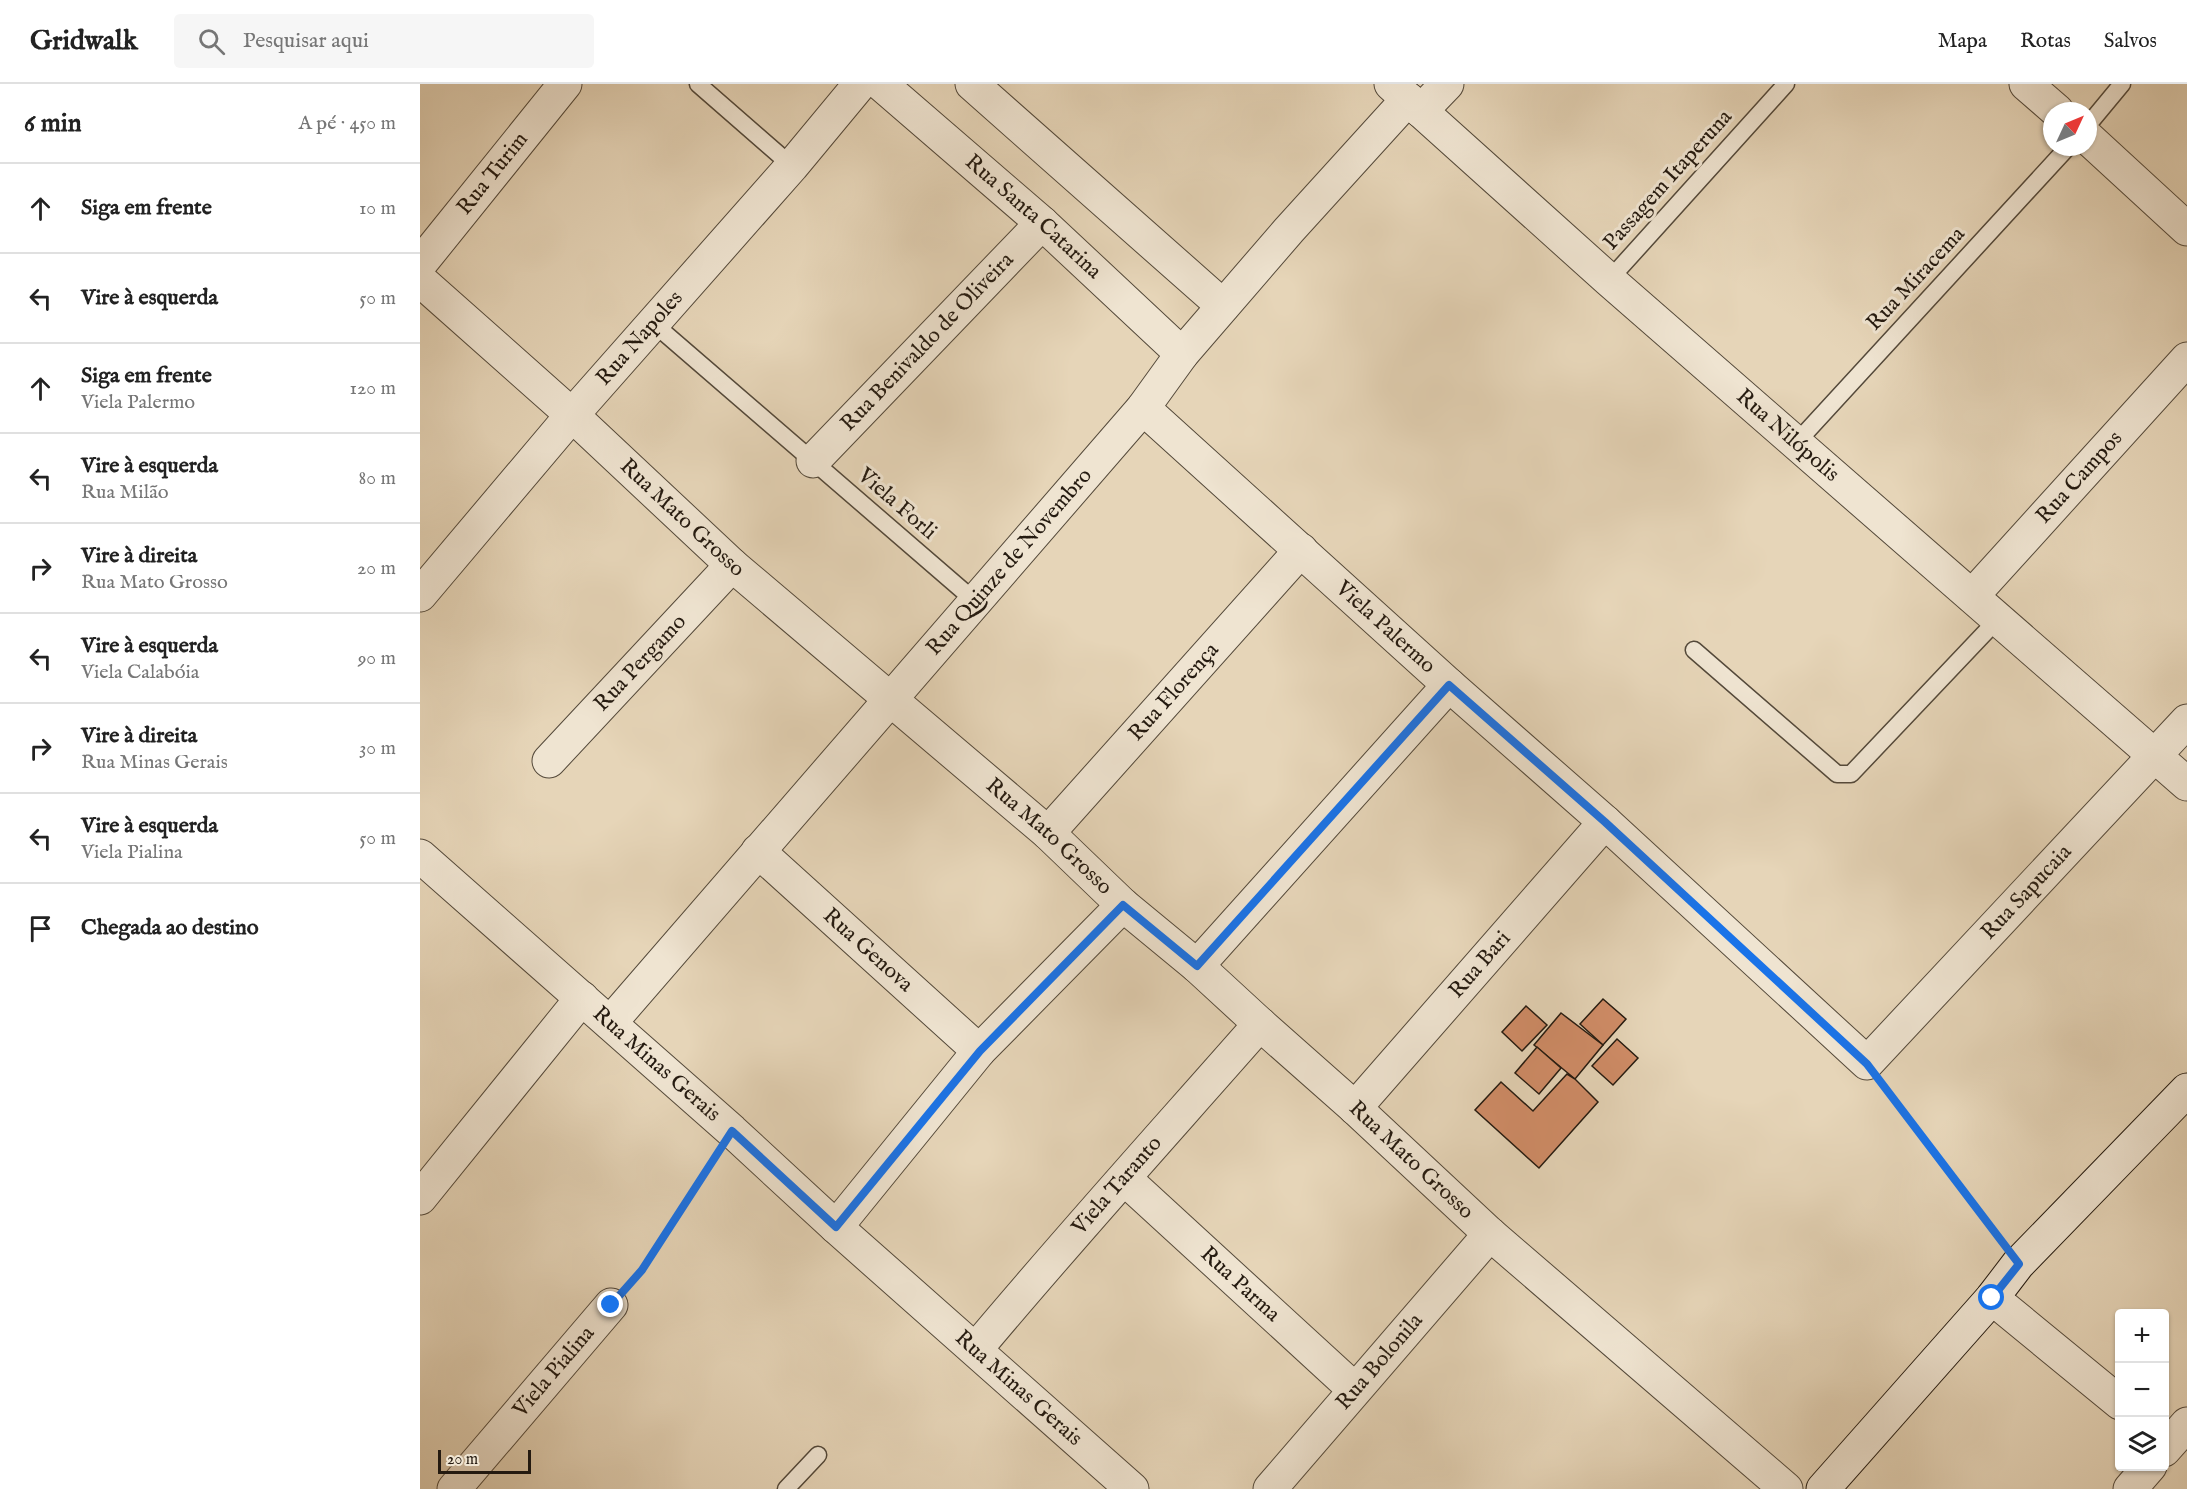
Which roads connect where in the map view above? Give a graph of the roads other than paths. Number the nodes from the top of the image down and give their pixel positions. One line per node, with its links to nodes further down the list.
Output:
1 (564, 84): 18 (street, Rua Turim)
2 (698, 84): 15 (lane)
3 (860, 84): 15 (street, Rua Napoles)
4 (881, 84): 16 (street, Rua Santa Catarina)
5 (972, 84): 21 (street)
6 (1447, 84): 10 (street, Rua Quinze de Novembro)
7 (1786, 84): 20 (lane, Passagem Itaperuna)
8 (2026, 84): 11 (street)
9 (2122, 84): 12 (lane)
10 (1406, 98): 20 (street, Rua Nilópolis); 21 (street, Rua Quinze de Novembro)
11 (2047, 102)
12 (2097, 114)
13 (2097, 146): 17 (street)
14 (2060, 156): 27 (lane, Rua Miracema)
15 (792, 166): 22 (street, Rua Napoles)
16 (1042, 224): 23 (street, Rua Santa Catarina); 28 (street, Rua Benivaldo de Oliveira)
17 (2187, 229)
18 (420, 264)
19 (420, 280): 26 (street, Rua Mato Grosso)
20 (1609, 280): 27 (street, Rua Nilópolis)
21 (1223, 306): 23 (street, Rua Quinze de Novembro)
22 (653, 323): 26 (street, Rua Napoles); 28 (lane, Viela Forli)
23 (1182, 354): 25 (street, Rua Quinze de Novembro)
24 (2187, 359): 32 (street, Rua Campos)
25 (1143, 408): 29 (street, Viela Palermo); 33 (street, Rua Quinze de Novembro)
26 (572, 415): 30 (street, Rua Mato Grosso); 31 (street, Rua Napoles)
27 (1797, 442): 32 (street, Rua Nilópolis)
28 (813, 461): 33 (lane, Viela Forli)
29 (1301, 550): 36 (street, Viela Palermo); 43 (street, Rua Florença)
30 (732, 565): 37 (street, Rua Mato Grosso); 40 (street, Rua Pergamo)
31 (420, 595)
32 (1972, 596): 34 (street, Rua Nilópolis)
33 (976, 602): 37 (street, Rua Quinze de Novembro)
34 (1998, 619): 35 (lane); 39 (street, Rua Nilópolis)
35 (1694, 650)
36 (1449, 685): 42 (street, Viela Palermo); 47 (street)
37 (891, 700): 43 (street, Rua Mato Grosso); 44 (street, Rua Quinze de Novembro)
38 (2187, 722): 39 (street, Rua Sapucaia)
39 (2154, 755): 41 (street, Rua Nilópolis); 52 (street, Rua Sapucaia)
40 (549, 762)
41 (2187, 784)
42 (1605, 822): 52 (street, Viela Palermo); 54 (street, Rua Bari)
43 (1048, 833): 46 (street, Rua Mato Grosso)
44 (758, 851): 49 (street, Rua Quinze de Novembro); 51 (street, Rua Genova)
45 (420, 856): 48 (street, Rua Minas Gerais)
46 (1123, 905): 47 (street, Rua Mato Grosso); 51 (street)
47 (1197, 966): 50 (street, Rua Mato Grosso)
48 (582, 998): 49 (street, Rua Minas Gerais); 56 (street)
49 (610, 1023): 57 (street, Rua Minas Gerais)
50 (1260, 1024): 54 (street, Rua Mato Grosso); 55 (street, Viela Taranto)
51 (980, 1051): 57 (street)
52 (1867, 1064)
53 (2187, 1090): 59 (street)
54 (1355, 1108): 58 (street, Rua Mato Grosso)
55 (1125, 1179): 61 (street, Viela Taranto); 62 (street, Rua Parma)
56 (420, 1198)
57 (836, 1227): 61 (street, Rua Minas Gerais)
58 (1490, 1234): 62 (street, Rua Bolonila); 70 (street, Rua Mato Grosso)
59 (1992, 1298): 63 (street); 71 (street)
60 (611, 1305): 66 (street, Viela Pialina)
61 (976, 1349): 68 (street, Rua Minas Gerais)
62 (1354, 1389): 69 (street, Rua Bolonila)
63 (2115, 1399)
64 (2170, 1447): 72 (street)
65 (818, 1455): 67 (lane)
66 (454, 1489)
67 (786, 1489)
68 (1132, 1489)
69 (1270, 1489)
70 (1786, 1489)
71 (1823, 1489)
72 (2130, 1489)

